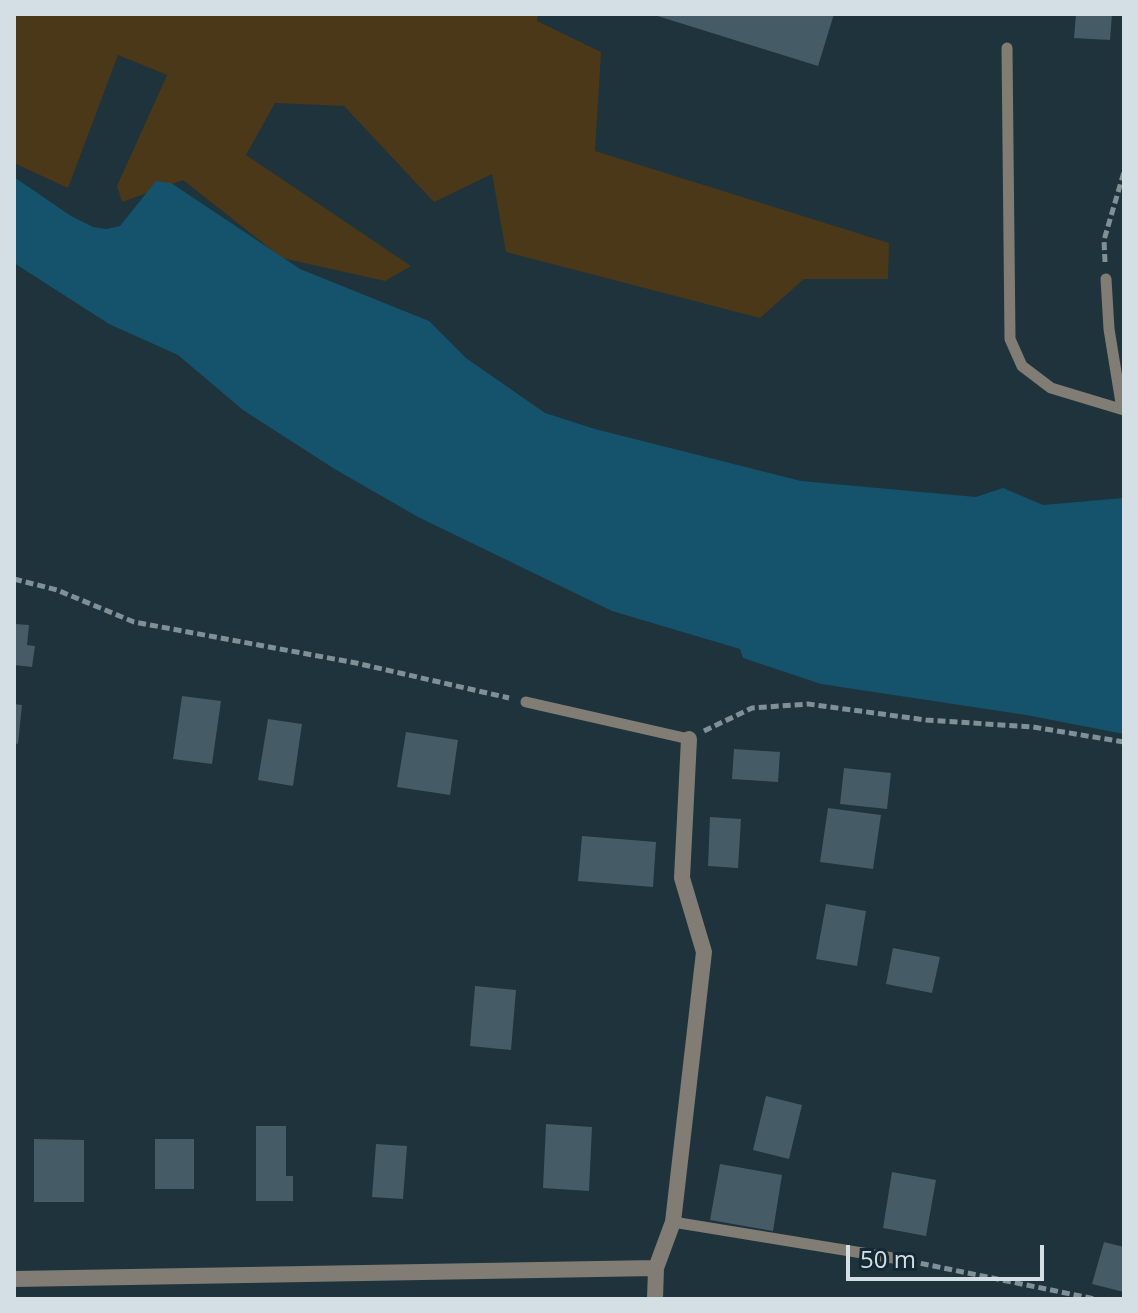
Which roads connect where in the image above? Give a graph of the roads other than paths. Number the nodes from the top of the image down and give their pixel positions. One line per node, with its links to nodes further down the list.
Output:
1 (1007, 48): 3 (lane)
2 (1106, 279): 3 (lane)
3 (1123, 410)
4 (526, 702): 5 (lane)
5 (689, 739): 6 (street)
6 (673, 1222): 7 (lane); 8 (street)
7 (893, 1258)
8 (656, 1268): 9 (street); 10 (street)
9 (14, 1279)
10 (655, 1299)

